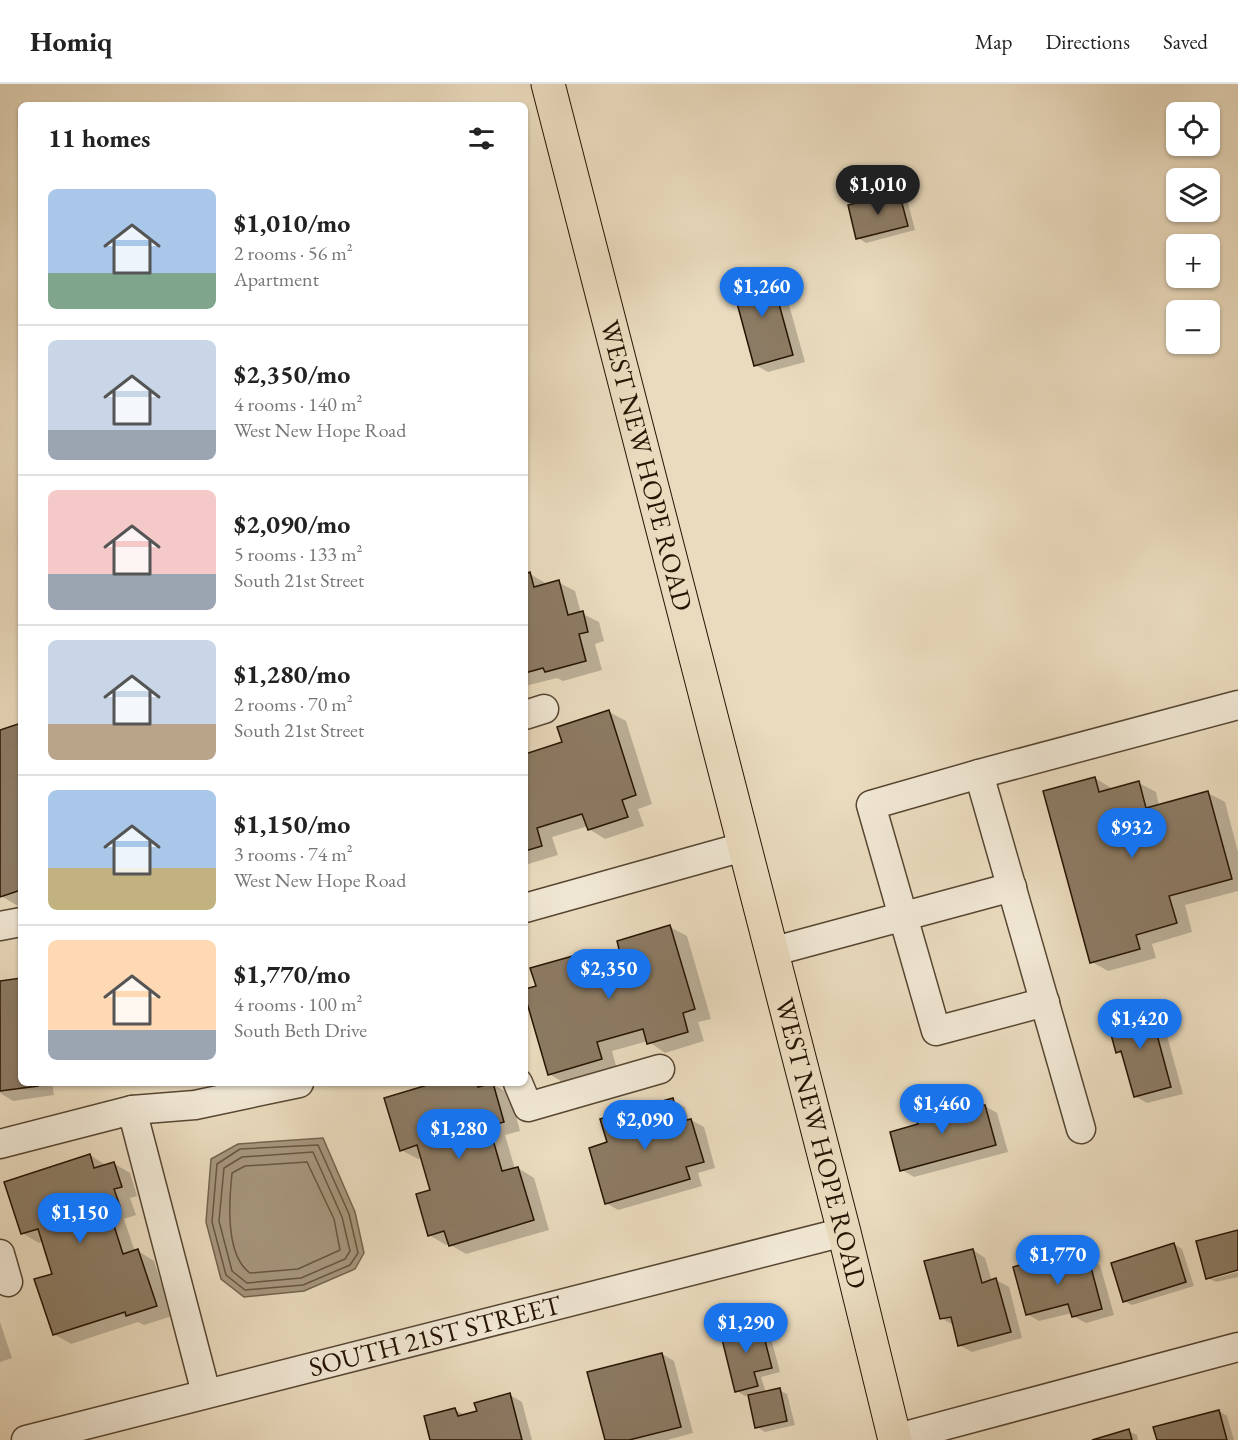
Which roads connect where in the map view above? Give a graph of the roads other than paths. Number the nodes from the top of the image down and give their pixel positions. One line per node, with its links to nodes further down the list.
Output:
1 (548, 84): 4 (main road, WEST NEW HOPE ROAD)
2 (1238, 705): 3 (street)
3 (980, 774): 5 (street); 7 (street)
4 (743, 847): 6 (street); 10 (main road, WEST NEW HOPE ROAD)
5 (1012, 887): 7 (street); 11 (street)
6 (528, 907)
7 (902, 916): 10 (street); 11 (street)
8 (18, 923): 9 (street)
9 (0, 926)
10 (771, 952): 18 (main road, WEST NEW HOPE ROAD)
11 (1045, 1002): 16 (street)
12 (660, 1069): 14 (street)
13 (285, 1086): 15 (street)
14 (519, 1086)
15 (132, 1110): 17 (street); 22 (street)
16 (1082, 1129)
17 (0, 1144)
18 (844, 1232): 22 (street, SOUTH 21ST STREET); 24 (main road, WEST NEW HOPE ROAD)
19 (0, 1254): 20 (street)
20 (8, 1282)
21 (1238, 1347): 24 (street)
22 (206, 1393): 23 (street, SOUTH 21ST STREET)
23 (26, 1440)
24 (895, 1440)

